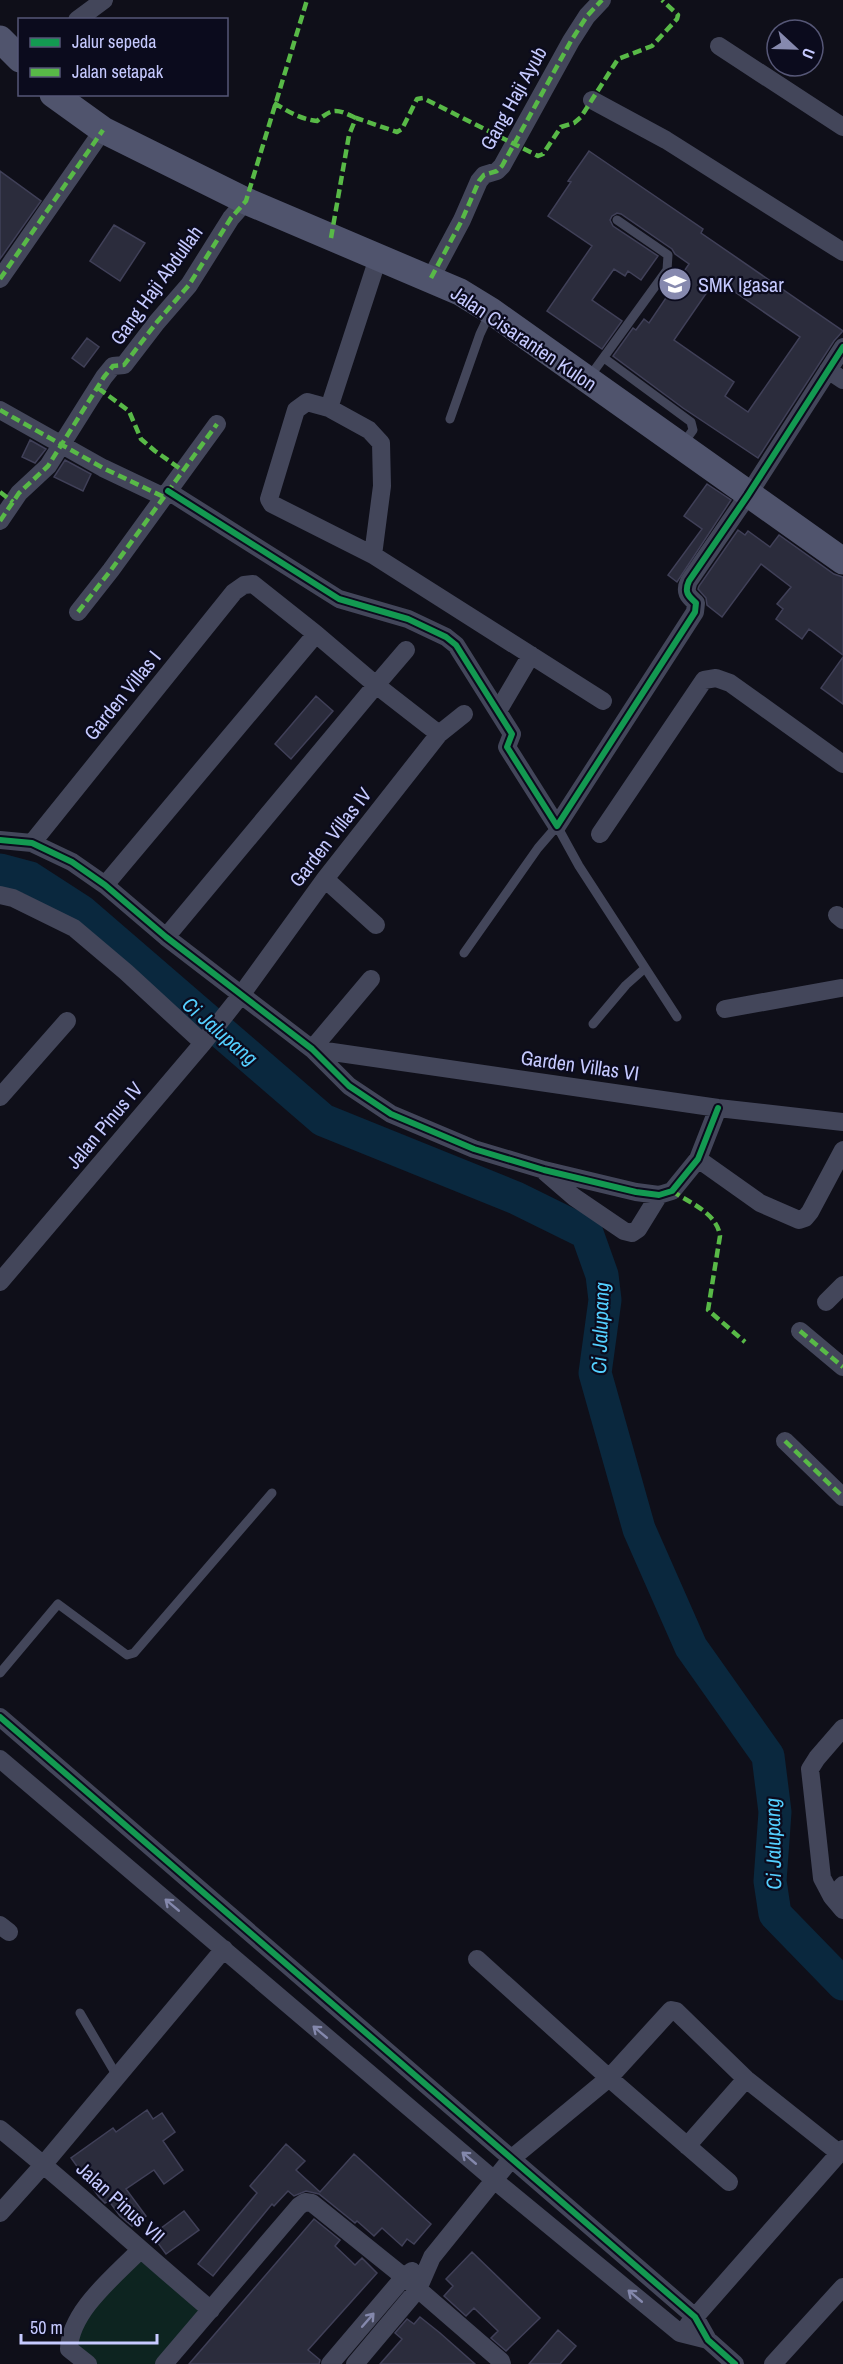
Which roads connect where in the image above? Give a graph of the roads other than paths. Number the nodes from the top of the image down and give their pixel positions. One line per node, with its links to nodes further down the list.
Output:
1 (104, 0): 3 (street)
2 (602, 0): 16 (street, Gang Haji Ayub)
3 (80, 18)
4 (0, 39): 6 (main road)
5 (719, 46): 9 (street)
6 (18, 57)
7 (56, 96): 10 (main road, Jalan Cisaranten Kulon)
8 (592, 100): 13 (street)
9 (843, 127)
10 (103, 130): 11 (main road, Jalan Cisaranten Kulon); 15 (street)
11 (246, 201): 14 (main road, Jalan Cisaranten Kulon); 26 (street, Gang Haji Abdullah)
12 (617, 220): 19 (lane)
13 (843, 252)
14 (378, 258): 16 (main road, Jalan Cisaranten Kulon); 22 (street)
15 (3, 268)
16 (431, 278): 17 (main road, Jalan Cisaranten Kulon)
17 (491, 311): 21 (main road, Jalan Cisaranten Kulon); 24 (lane)
18 (843, 346): 20 (street)
19 (604, 358): 21 (lane); 27 (lane)
20 (836, 375): 29 (street)
21 (587, 380): 27 (main road, Jalan Cisaranten Kulon)
22 (329, 408): 32 (street); 32 (street)
23 (0, 410): 26 (street)
24 (450, 419)
25 (217, 424): 28 (street)
26 (60, 444): 28 (street); 30 (street, Gang Haji Abdullah)
27 (681, 447): 29 (main road, Jalan Cisaranten Kulon)
28 (166, 494): 34 (street); 40 (street)
29 (748, 495): 33 (main road, Jalan Cisaranten Kulon); 44 (street)
30 (7, 497): 31 (street, Gang Haji Abdullah)
31 (0, 521)
32 (373, 555): 37 (street)
33 (843, 561)
34 (78, 612)
35 (316, 634): 38 (street); 47 (street, Garden Villas I); 49 (street)
36 (406, 650): 38 (street)
37 (531, 655): 39 (street); 40 (street)
38 (376, 686): 42 (street); 52 (street)
39 (603, 701)
40 (498, 711): 44 (street)
41 (464, 714): 42 (street, Garden Villas IV)
42 (439, 734): 48 (street, Garden Villas IV)
43 (843, 764): 45 (street)
44 (557, 826): 53 (lane); 54 (lane)
45 (600, 834)
46 (0, 840): 47 (street)
47 (32, 843): 49 (street)
48 (325, 879): 51 (street); 57 (street, Garden Villas IV)
49 (105, 885): 52 (street)
50 (0, 896): 62 (street)
51 (376, 925)
52 (166, 937): 57 (street)
53 (464, 954)
54 (644, 969): 59 (lane); 61 (lane)
55 (371, 979): 63 (street)
56 (842, 991): 58 (street)
57 (238, 999): 62 (street, Jalan Pinus IV); 63 (street)
58 (725, 1010)
59 (677, 1017)
60 (67, 1021): 64 (street)
61 (593, 1024)
62 (205, 1040): 72 (street, Jalan Pinus IV)
63 (312, 1049): 65 (street, Garden Villas VI); 69 (street)
64 (0, 1096)
65 (718, 1108): 66 (street, Garden Villas VI); 68 (street)
66 (843, 1122)
67 (843, 1150): 70 (street)
68 (698, 1159): 70 (street); 71 (street)
69 (544, 1170): 71 (street); 71 (street)
70 (838, 1179)
71 (659, 1194)
72 (0, 1282)
73 (843, 1285): 74 (street)
74 (826, 1302)
75 (800, 1331): 76 (street)
76 (843, 1367)
77 (785, 1441): 79 (street)
78 (272, 1493): 80 (lane)
79 (843, 1497)
80 (0, 1674)
81 (0, 1717): 85 (street)
82 (843, 1728): 84 (street)
83 (0, 1759): 87 (street, one-way to 83)
84 (839, 1897)
85 (231, 1917): 86 (street); 87 (street)
86 (255, 1936): 87 (street); 96 (street)
87 (224, 1950): 90 (street); 98 (street, one-way to 87)
88 (477, 1959): 91 (street)
89 (80, 2013): 90 (lane)
90 (117, 2076): 97 (street)
91 (609, 2078): 92 (street); 94 (street); 96 (street)
92 (746, 2079): 94 (street); 95 (street)
93 (0, 2129): 97 (street, Jalan Pinus VII)
94 (687, 2146): 99 (street)
95 (841, 2151): 105 (street)
96 (512, 2158): 98 (street); 105 (street)
97 (44, 2164): 100 (street); 101 (street, Jalan Pinus VII)
98 (494, 2179): 102 (street); 106 (street, one-way to 98)
99 (729, 2182)
100 (0, 2213)
101 (140, 2250): 104 (street, Jalan Pinus VII); 108 (street)
102 (411, 2283): 104 (street); 110 (street, one-way to 102); 111 (street); 112 (street)
103 (843, 2287): 114 (street)
104 (211, 2310): 109 (street)
105 (695, 2317): 106 (street); 107 (street)
106 (680, 2333): 107 (street)
107 (708, 2340): 113 (street)
108 (88, 2364)
109 (165, 2364)
110 (330, 2364)
111 (355, 2364)
112 (502, 2364)
113 (735, 2364)
114 (773, 2364)

